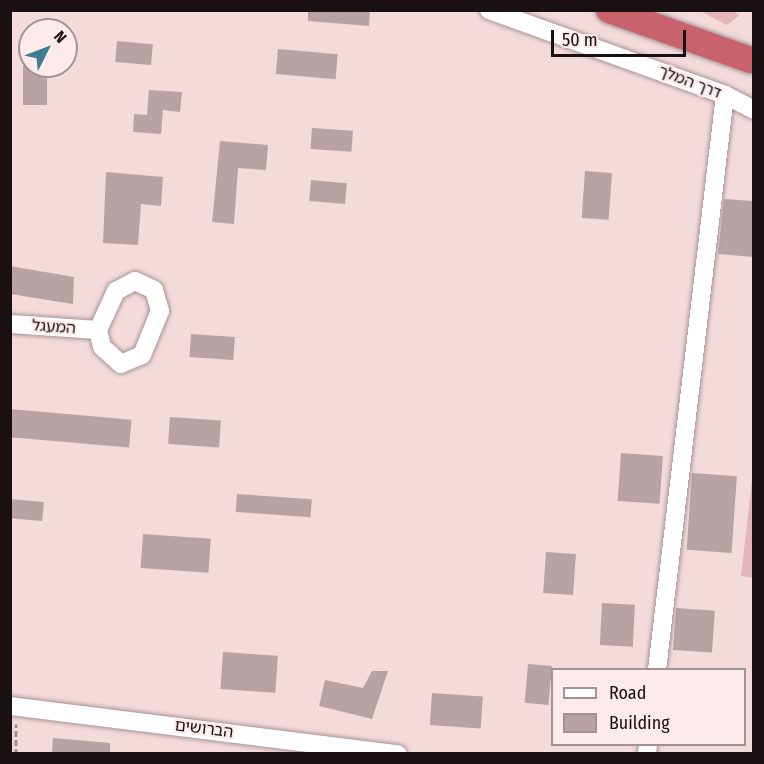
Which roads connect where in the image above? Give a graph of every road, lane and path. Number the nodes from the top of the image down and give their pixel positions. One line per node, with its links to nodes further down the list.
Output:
1 (489, 10): 4 (street, דרך המלך)
2 (609, 10): 3 (highway)
3 (652, 10)
4 (725, 95): 5 (street, דרך המלך); 8 (street)
5 (753, 110)
6 (10, 324): 7 (street, המעגל)
7 (98, 330)
8 (657, 668)
9 (14, 707): 10 (street, הברושים); 11 (path)
10 (299, 747): 12 (street, הברושים)
11 (16, 753)
12 (398, 753)

